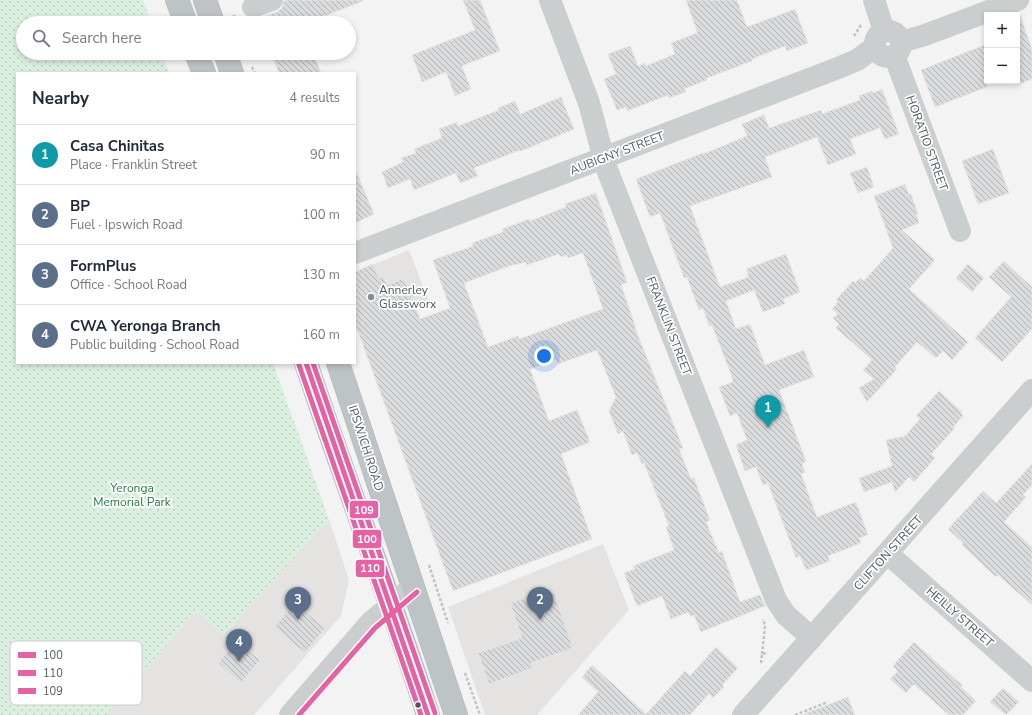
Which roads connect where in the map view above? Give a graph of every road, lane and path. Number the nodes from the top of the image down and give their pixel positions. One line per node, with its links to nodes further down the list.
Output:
1 (177, 0): 6 (highway)
2 (205, 0): 7 (highway)
3 (550, 0): 13 (street, FRANKLIN STREET)
4 (874, 0): 8 (street, HORATIO STREET)
5 (1018, 0): 8 (street, AUBIGNY STREET)
6 (183, 16)
7 (211, 16)
8 (888, 44): 13 (street, AUBIGNY STREET); 14 (street, HORATIO STREET)
9 (199, 60): 11 (highway)
10 (227, 60): 12 (highway)
11 (204, 72)
12 (232, 72)
13 (603, 158): 15 (street, AUBIGNY STREET); 22 (street, FRANKLIN STREET)
14 (960, 231)
15 (356, 253)
16 (306, 364): 21 (highway)
17 (338, 364): 20 (highway, IPSWICH ROAD)
18 (1032, 390): 19 (street, CLIFTON STREET)
19 (887, 553): 22 (street, CLIFTON STREET); 23 (street, HEILLY STREET)
20 (414, 587): 21 (street); 27 (highway, IPSWICH ROAD)
21 (391, 606): 25 (street); 26 (highway)
22 (812, 638): 28 (street, CLIFTON STREET)
23 (1032, 681)
24 (828, 702): 29 (path)
25 (290, 715)
26 (428, 715)
27 (456, 715)
28 (743, 715)
29 (795, 715)

